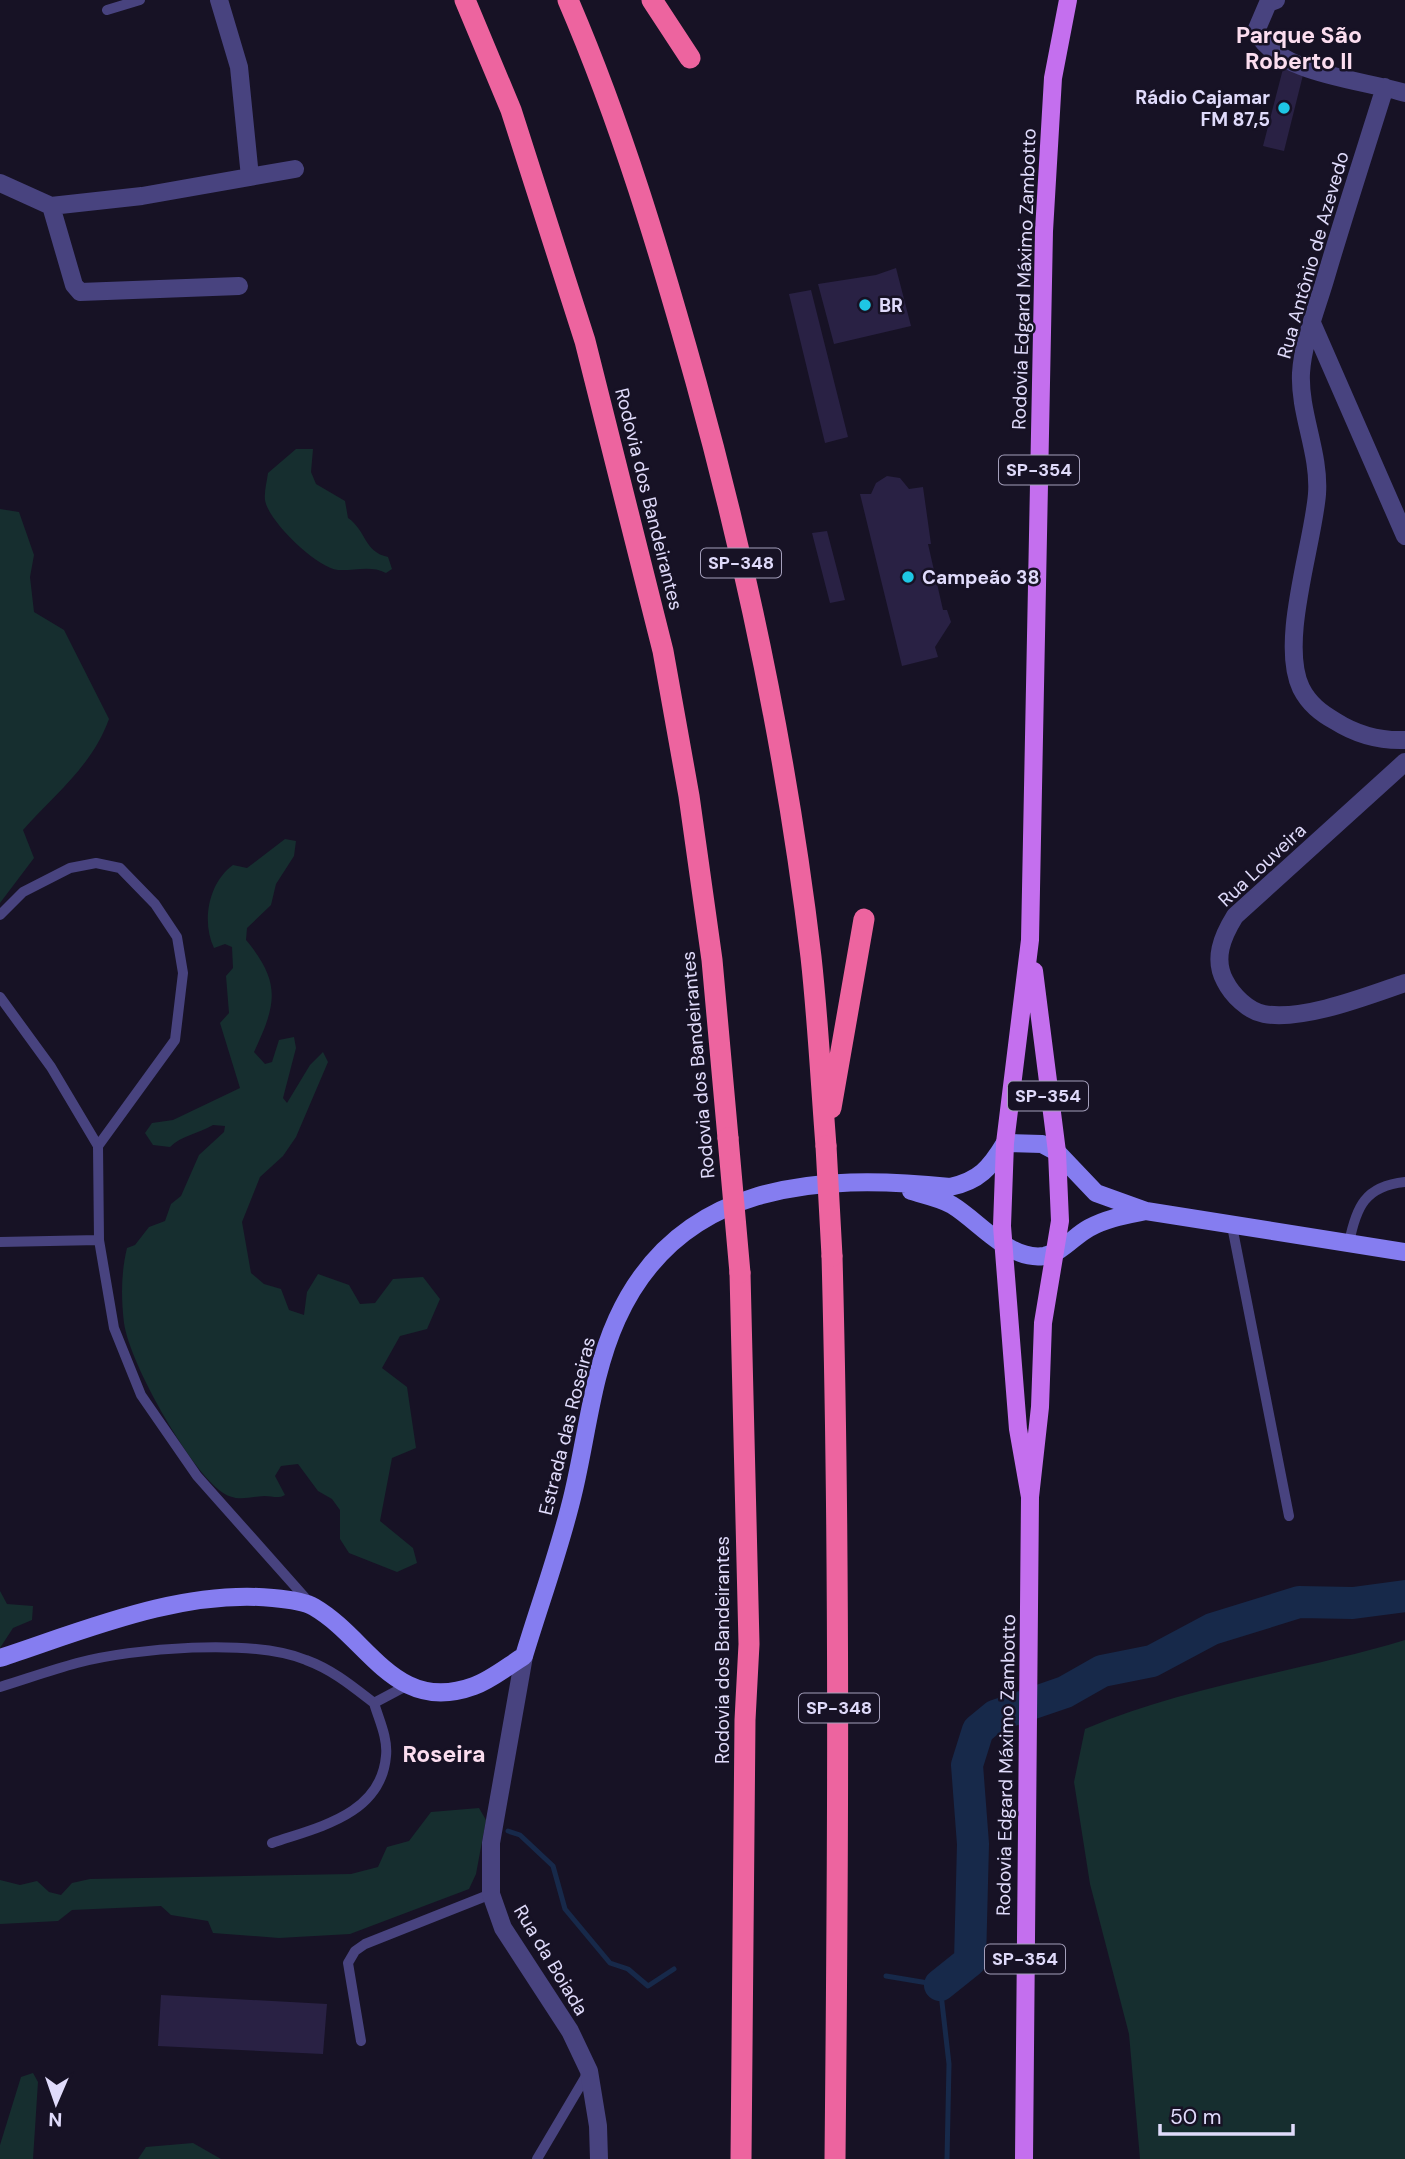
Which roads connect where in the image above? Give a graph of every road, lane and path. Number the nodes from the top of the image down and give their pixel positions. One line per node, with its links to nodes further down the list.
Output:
1 (140, 0): 8 (lane)
2 (219, 0): 13 (street)
3 (465, 0): 54 (highway, Rodovia dos Bandeirantes, bridge)
4 (568, 0): 26 (highway, SP-348)
5 (652, 0): 9 (highway)
6 (1068, 0): 23 (main road, Rodovia Edgard Máximo Zambotto / SP-354)
7 (1276, 0): 10 (street)
8 (107, 10)
9 (690, 58)
10 (1385, 87): 11 (street); 17 (street, Rua Antônio de Azevedo)
11 (1405, 93)
12 (295, 169): 13 (street)
13 (250, 177): 15 (street)
14 (0, 183): 15 (street)
15 (51, 206): 16 (street)
16 (239, 286)
17 (1312, 323): 18 (street); 19 (street, Rua Antônio de Azevedo)
18 (1405, 536)
19 (1405, 740)
20 (1405, 762): 24 (street, Rua Louveira)
21 (0, 915): 28 (lane)
22 (864, 919): 26 (highway)
23 (1030, 940): 27 (main road, Rodovia Edgard Máximo Zambotto / SP-354); 29 (main road, Rodovia Edgard Máximo Zambotto / SP-354)
24 (1405, 983)
25 (0, 997): 28 (lane)
26 (826, 1142): 55 (highway, SP-348, bridge)
27 (1005, 1143): 29 (street); 31 (street, Estrada das Roseiras); 37 (main road, Rodovia Edgard Máximo Zambotto / SP-354)
28 (98, 1146): 34 (lane)
29 (1057, 1152): 32 (street); 38 (main road, Rodovia Edgard Máximo Zambotto / SP-354)
30 (1405, 1182): 36 (lane)
31 (889, 1184): 37 (street, Estrada das Roseiras); 43 (street, Estrada das Roseiras)
32 (1146, 1211): 33 (street); 38 (street)
33 (1232, 1226): 36 (street); 41 (lane)
34 (99, 1240): 35 (lane); 42 (lane)
35 (0, 1242)
36 (1349, 1243): 39 (street)
37 (1003, 1246): 38 (street); 40 (main road, Rodovia Edgard Máximo Zambotto / SP-354)
38 (1056, 1252): 40 (main road, Rodovia Edgard Máximo Zambotto / SP-354)
39 (1405, 1252)
40 (1030, 1497): 56 (main road, Rodovia Edgard Máximo Zambotto / SP-354)
41 (1289, 1516)
42 (312, 1605): 44 (street); 45 (street)
43 (524, 1657): 45 (street); 49 (street, Rua da Boiada)
44 (0, 1658)
45 (406, 1686): 47 (lane)
46 (0, 1687): 47 (lane)
47 (374, 1703): 48 (lane)
48 (272, 1843)
49 (491, 1894): 50 (lane); 51 (street, Rua da Boiada)
50 (361, 2041)
51 (589, 2071): 52 (lane); 53 (street, Rua da Boiada)
52 (537, 2159)
53 (599, 2159)
54 (741, 2159)
55 (835, 2159)
56 (1024, 2159)

